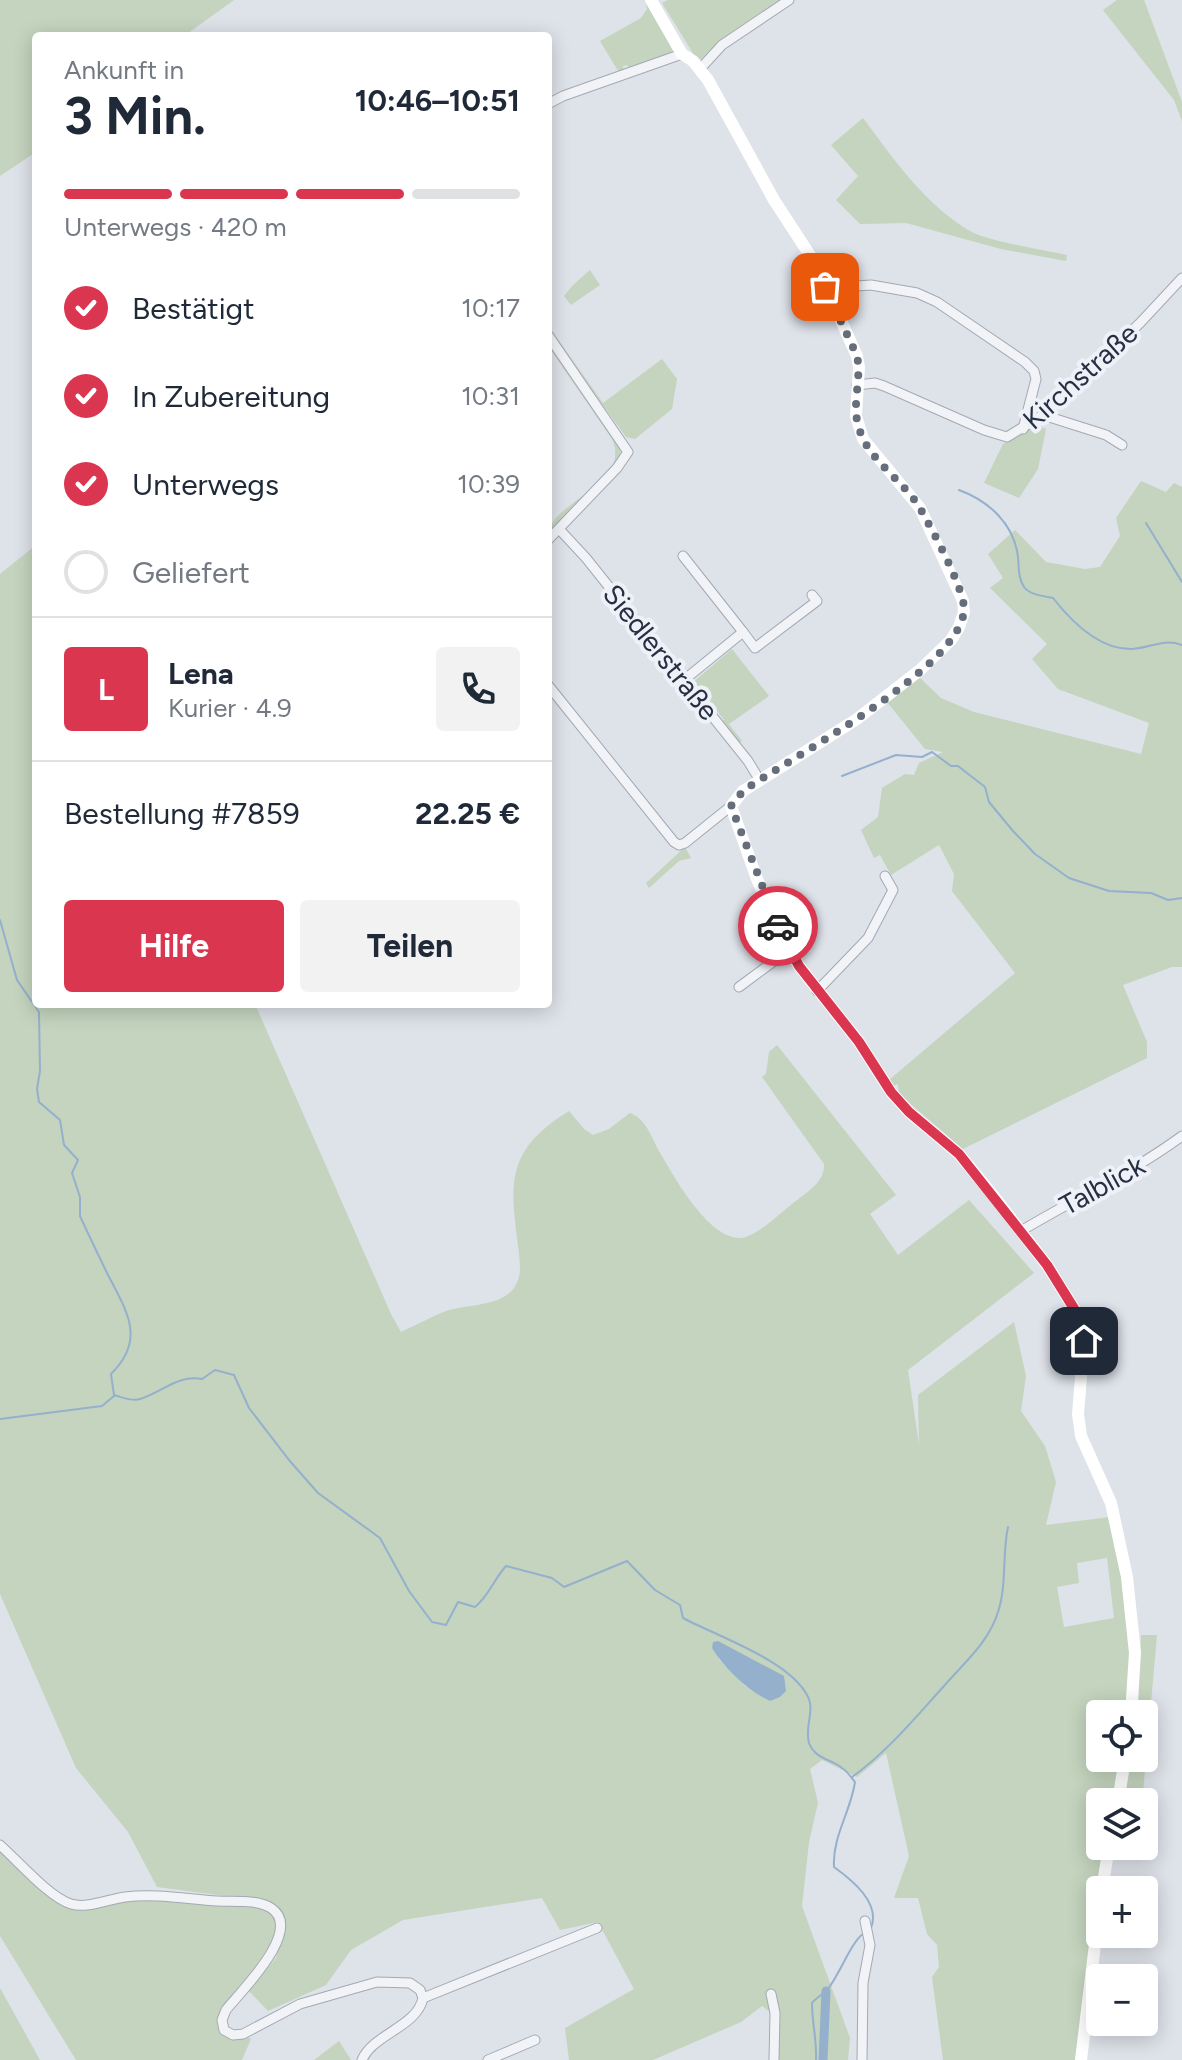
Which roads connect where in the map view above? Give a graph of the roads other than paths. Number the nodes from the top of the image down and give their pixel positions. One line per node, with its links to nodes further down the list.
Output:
1 (651, 0): 3 (street)
2 (789, 0): 4 (street)
3 (682, 54): 4 (street); 5 (street)
4 (700, 69): 7 (street)
5 (552, 102)
6 (1181, 283): 12 (street, Kirchstraße)
7 (825, 287): 8 (street); 9 (street)
8 (847, 290): 9 (street); 13 (street)
9 (832, 304): 11 (street)
10 (552, 341): 15 (street)
11 (857, 385): 13 (street, Kirchstraße); 22 (street)
12 (1043, 415): 13 (street, Kirchstraße); 14 (street)
13 (1023, 429)
14 (1122, 445)
15 (559, 529): 16 (street); 20 (street, Siedlerstraße)
16 (552, 536)
17 (683, 556): 19 (street)
18 (812, 595): 19 (street)
19 (743, 632): 20 (street)
20 (684, 680): 22 (street, Siedlerstraße)
21 (552, 690): 23 (street)
22 (759, 779): 23 (street)
23 (731, 806): 25 (street)
24 (885, 876): 27 (street)
25 (789, 950): 26 (street); 27 (street)
26 (739, 987)
27 (817, 991): 29 (street)
28 (1182, 1136): 29 (street, Talblick)
29 (1021, 1231): 30 (street)
30 (1132, 1700)
31 (0, 1845): 36 (street)
32 (865, 1921): 41 (street)
33 (597, 1928): 36 (street)
34 (1094, 1948): 42 (street)
35 (771, 1994): 40 (street)
36 (423, 1998): 38 (street)
37 (535, 2040): 39 (street)
38 (362, 2060)
39 (488, 2060)
40 (774, 2060)
41 (862, 2060)
42 (1081, 2060)

